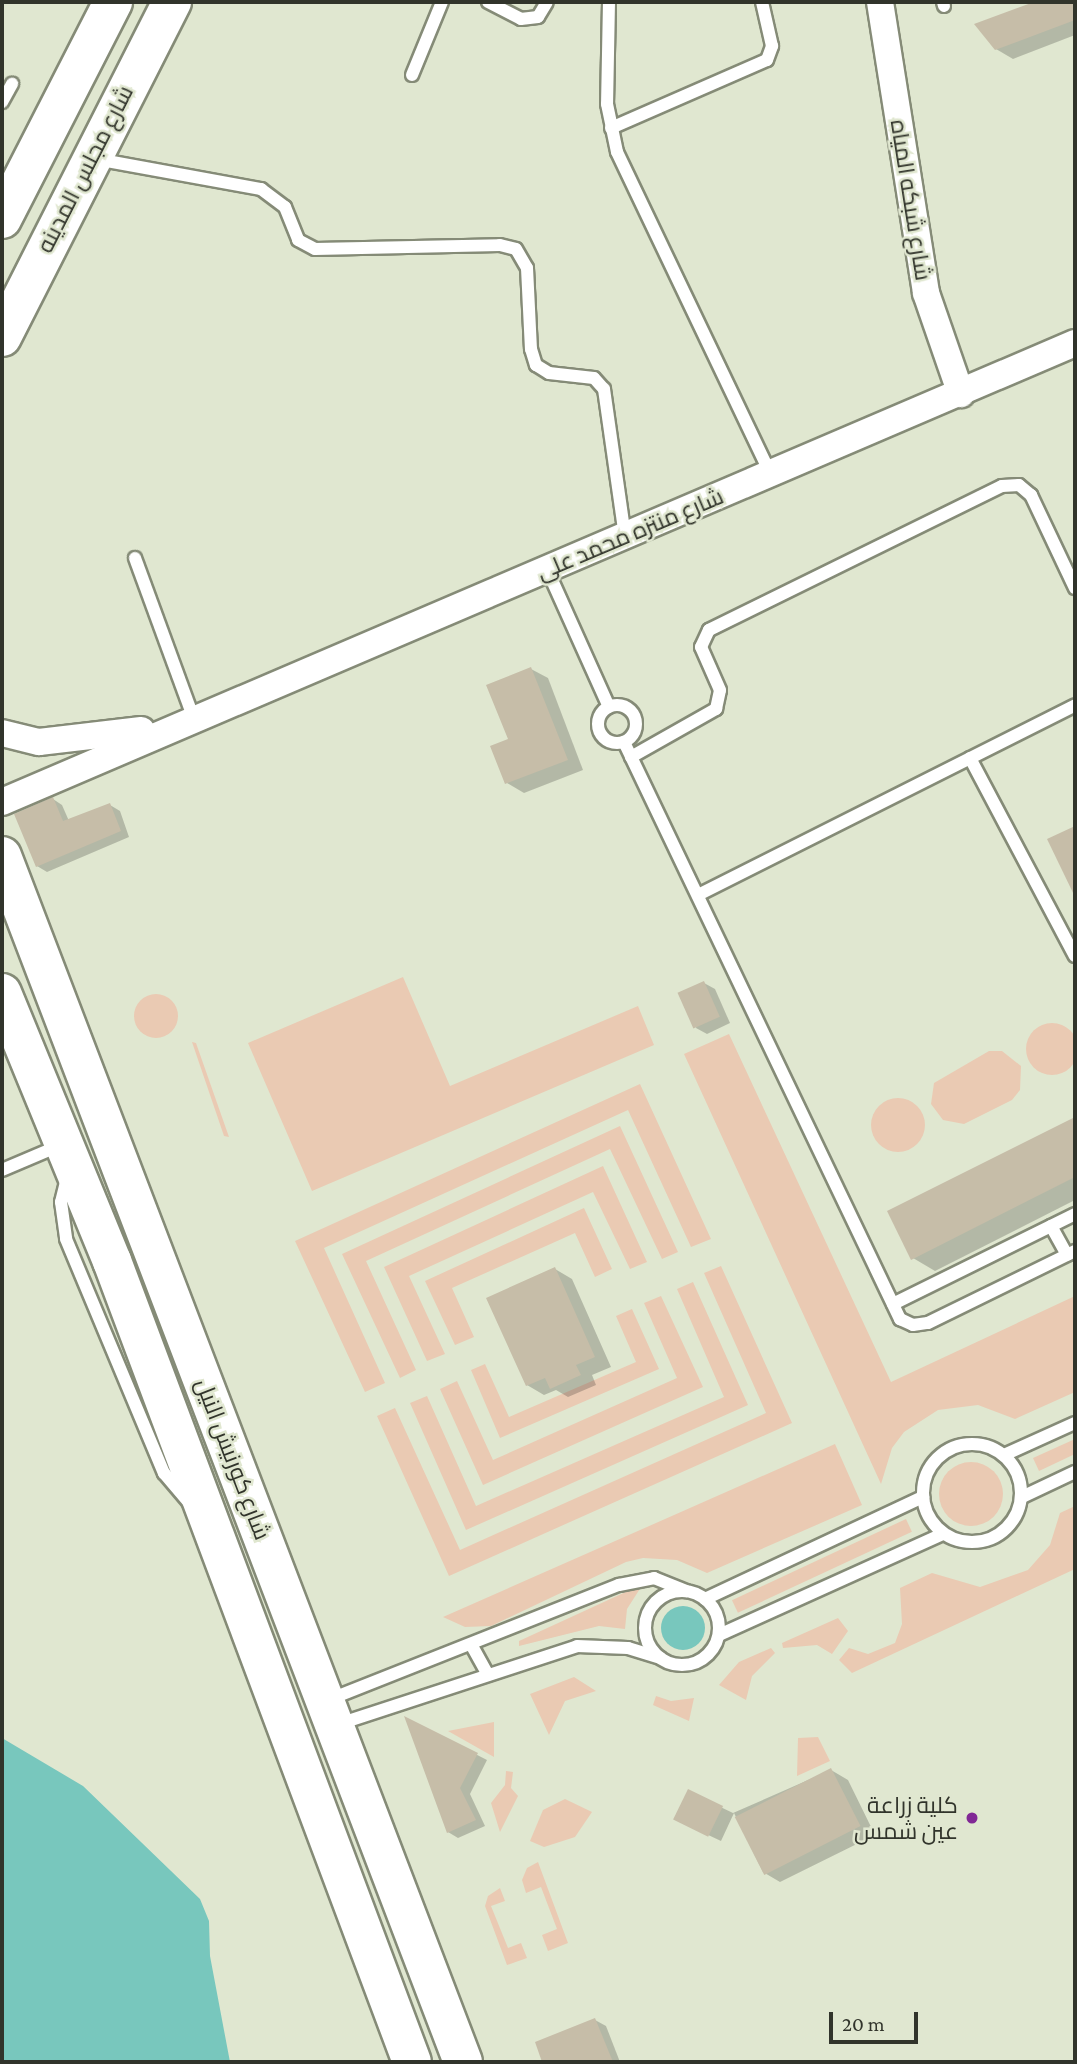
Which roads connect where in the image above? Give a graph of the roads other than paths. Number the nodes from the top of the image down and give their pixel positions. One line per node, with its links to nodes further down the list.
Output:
1 (113, 2): 14 (highway)
2 (172, 2): 13 (highway, شارع مجلس المدينه)
3 (442, 2): 9 (lane)
4 (488, 2): 5 (lane)
5 (547, 2)
6 (609, 2): 12 (lane)
7 (762, 2): 12 (lane)
8 (880, 2): 17 (street, شارع شبكه المياه)
9 (412, 75)
10 (12, 84): 11 (lane)
11 (2, 102)
12 (611, 128): 18 (lane)
13 (91, 158): 15 (highway, شارع مجلس المدينه); 19 (lane)
14 (2, 219)
15 (2, 337)
16 (1075, 344): 17 (street, شارع منتزه محمد على)
17 (961, 394): 18 (street, شارع منتزه محمد على)
18 (771, 475): 19 (street, شارع منتزه محمد على)
19 (625, 537): 21 (street, شارع منتزه محمد على)
20 (135, 558): 25 (lane)
21 (547, 569): 24 (lane); 25 (street, شارع منتزه محمد على)
22 (1075, 588): 29 (lane)
23 (1075, 705): 30 (lane)
24 (609, 706): 28 (lane); 28 (lane)
25 (189, 721): 27 (street, شارع منتزه محمد على); 31 (street, شارع منتزه محمد على)
26 (2, 733): 27 (street, شارع منتزه محمد على)
27 (39, 743): 31 (street)
28 (624, 743): 29 (lane)
29 (631, 757): 34 (lane)
30 (970, 758): 34 (lane); 35 (lane)
31 (62, 775): 32 (street, شارع منتزه محمد على)
32 (2, 802)
33 (2, 856): 55 (highway, شارع كورنيش النيل)
34 (698, 895): 42 (lane)
35 (1075, 956)
36 (2, 993): 37 (highway, شارع كورنيش النيل)
37 (69, 1152): 38 (lane); 56 (highway, شارع كورنيش النيل)
38 (2, 1170)
39 (1075, 1214): 40 (lane)
40 (1051, 1226): 41 (lane); 42 (lane)
41 (1071, 1253): 42 (lane)
42 (893, 1304)
43 (1075, 1423): 44 (lane)
44 (1004, 1455): 46 (lane); 47 (lane)
45 (1075, 1472): 47 (lane)
46 (923, 1497): 48 (lane); 50 (lane)
47 (1021, 1497): 48 (lane)
48 (943, 1534): 51 (lane)
49 (687, 1591): 50 (lane); 52 (lane); 53 (lane)
50 (705, 1599): 51 (lane)
51 (719, 1634): 53 (lane)
52 (472, 1646): 54 (lane); 55 (lane)
53 (660, 1658): 54 (lane)
54 (488, 1675): 55 (lane)
55 (330, 1714): 57 (highway, شارع كورنيش النيل)
56 (412, 2062)
57 (463, 2062)

